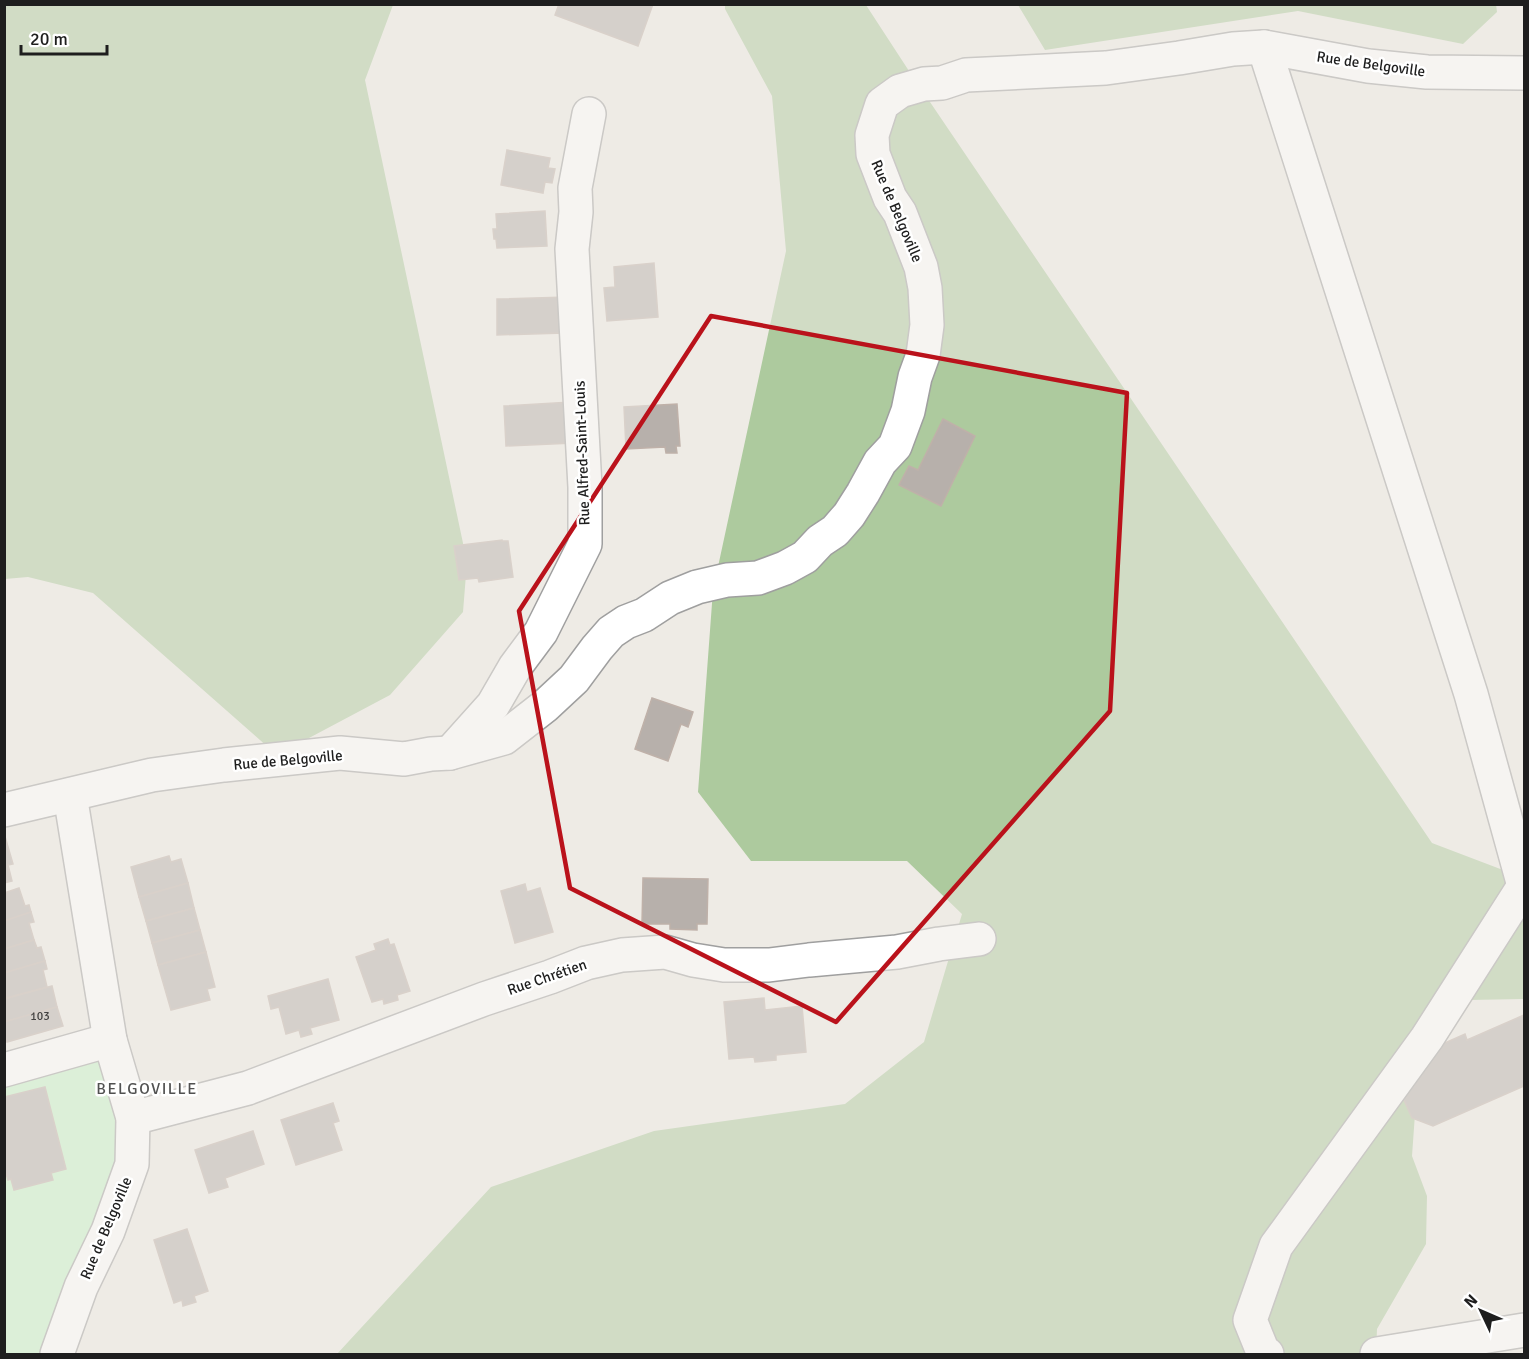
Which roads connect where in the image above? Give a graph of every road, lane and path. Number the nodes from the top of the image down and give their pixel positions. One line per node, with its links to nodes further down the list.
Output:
1 (1264, 47): 2 (street, Rue de Belgoville); 4 (street, Rue de Belgoville); 7 (street)
2 (1524, 73)
3 (590, 114): 4 (street, Rue Alfred-Saint-Louis)
4 (450, 753): 5 (street, Rue de Belgoville)
5 (70, 795): 6 (street); 9 (street, Rue de Belgoville)
6 (4, 810)
7 (1524, 886): 14 (street)
8 (979, 939): 11 (street, Rue Chrétien)
9 (110, 1040): 10 (street); 11 (street, Rue de Belgoville)
10 (4, 1070)
11 (133, 1118): 13 (street, Rue de Belgoville)
12 (1524, 1330): 15 (street)
13 (57, 1354)
14 (1267, 1354)
15 (1377, 1354)

